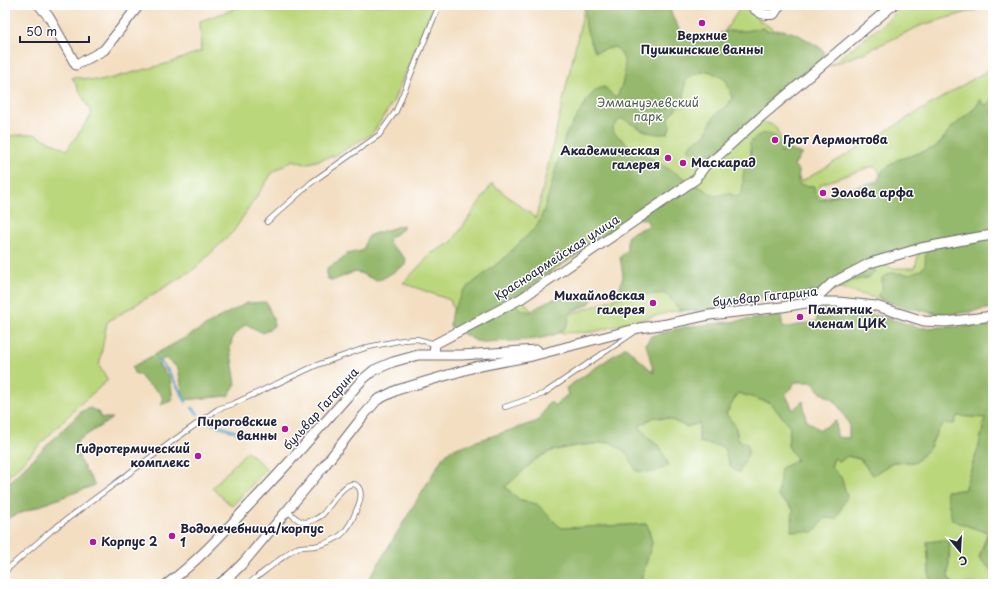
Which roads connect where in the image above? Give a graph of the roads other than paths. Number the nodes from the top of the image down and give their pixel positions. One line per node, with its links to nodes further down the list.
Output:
1 (39, 5): 2 (street)
2 (139, 5)
3 (439, 5): 7 (lane)
4 (751, 5): 5 (street)
5 (780, 5)
6 (893, 5): 12 (street, Красноармейская улица)
7 (267, 222)
8 (993, 235): 9 (street)
9 (812, 302): 10 (street, бульвар Гагарина); 11 (street, бульвар Гагарина)
10 (993, 316)
11 (639, 328): 13 (street, бульвар Гагарина); 15 (lane)
12 (435, 344): 14 (street); 17 (lane)
13 (564, 347): 14 (street, бульвар Гагарина); 16 (street, бульвар Гагарина)
14 (434, 354): 18 (street, бульвар Гагарина)
15 (505, 407)
16 (288, 511): 19 (street, бульвар Гагарина); 20 (lane)
17 (5, 571)
18 (167, 584)
19 (219, 584)
20 (248, 584)

